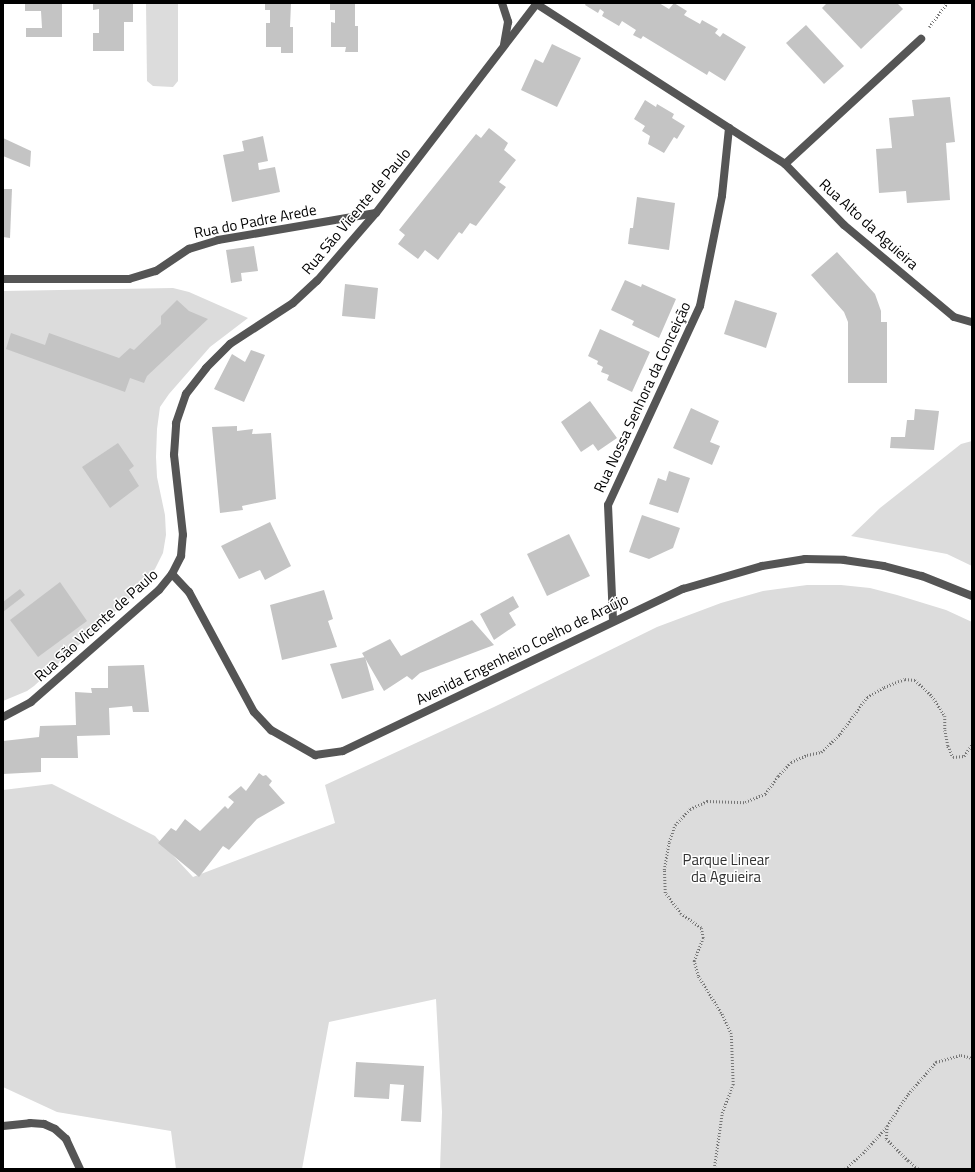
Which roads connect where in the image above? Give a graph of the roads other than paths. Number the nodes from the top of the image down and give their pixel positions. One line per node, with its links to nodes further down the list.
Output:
1 (502, 3): 4 (street)
2 (536, 4): 4 (street, Rua São Vicente de Paulo); 5 (street)
3 (921, 39): 6 (street)
4 (503, 47): 7 (street, Rua São Vicente de Paulo)
5 (729, 128): 6 (street, Rua Alto da Aguieira); 12 (street, Rua Nossa Senhora da Conceição)
6 (785, 164): 9 (street, Rua Alto da Aguieira)
7 (376, 213): 8 (street, Rua do Padre Arede); 10 (street, Rua São Vicente de Paulo)
8 (3, 279)
9 (972, 322)
10 (172, 574): 12 (street, Avenida Engenheiro Coelho de Araújo); 13 (street, Rua São Vicente de Paulo)
11 (972, 596): 12 (street, Avenida Engenheiro Coelho de Araújo)
12 (613, 621)
13 (3, 717)
14 (3, 1126): 15 (street)
15 (80, 1169)

